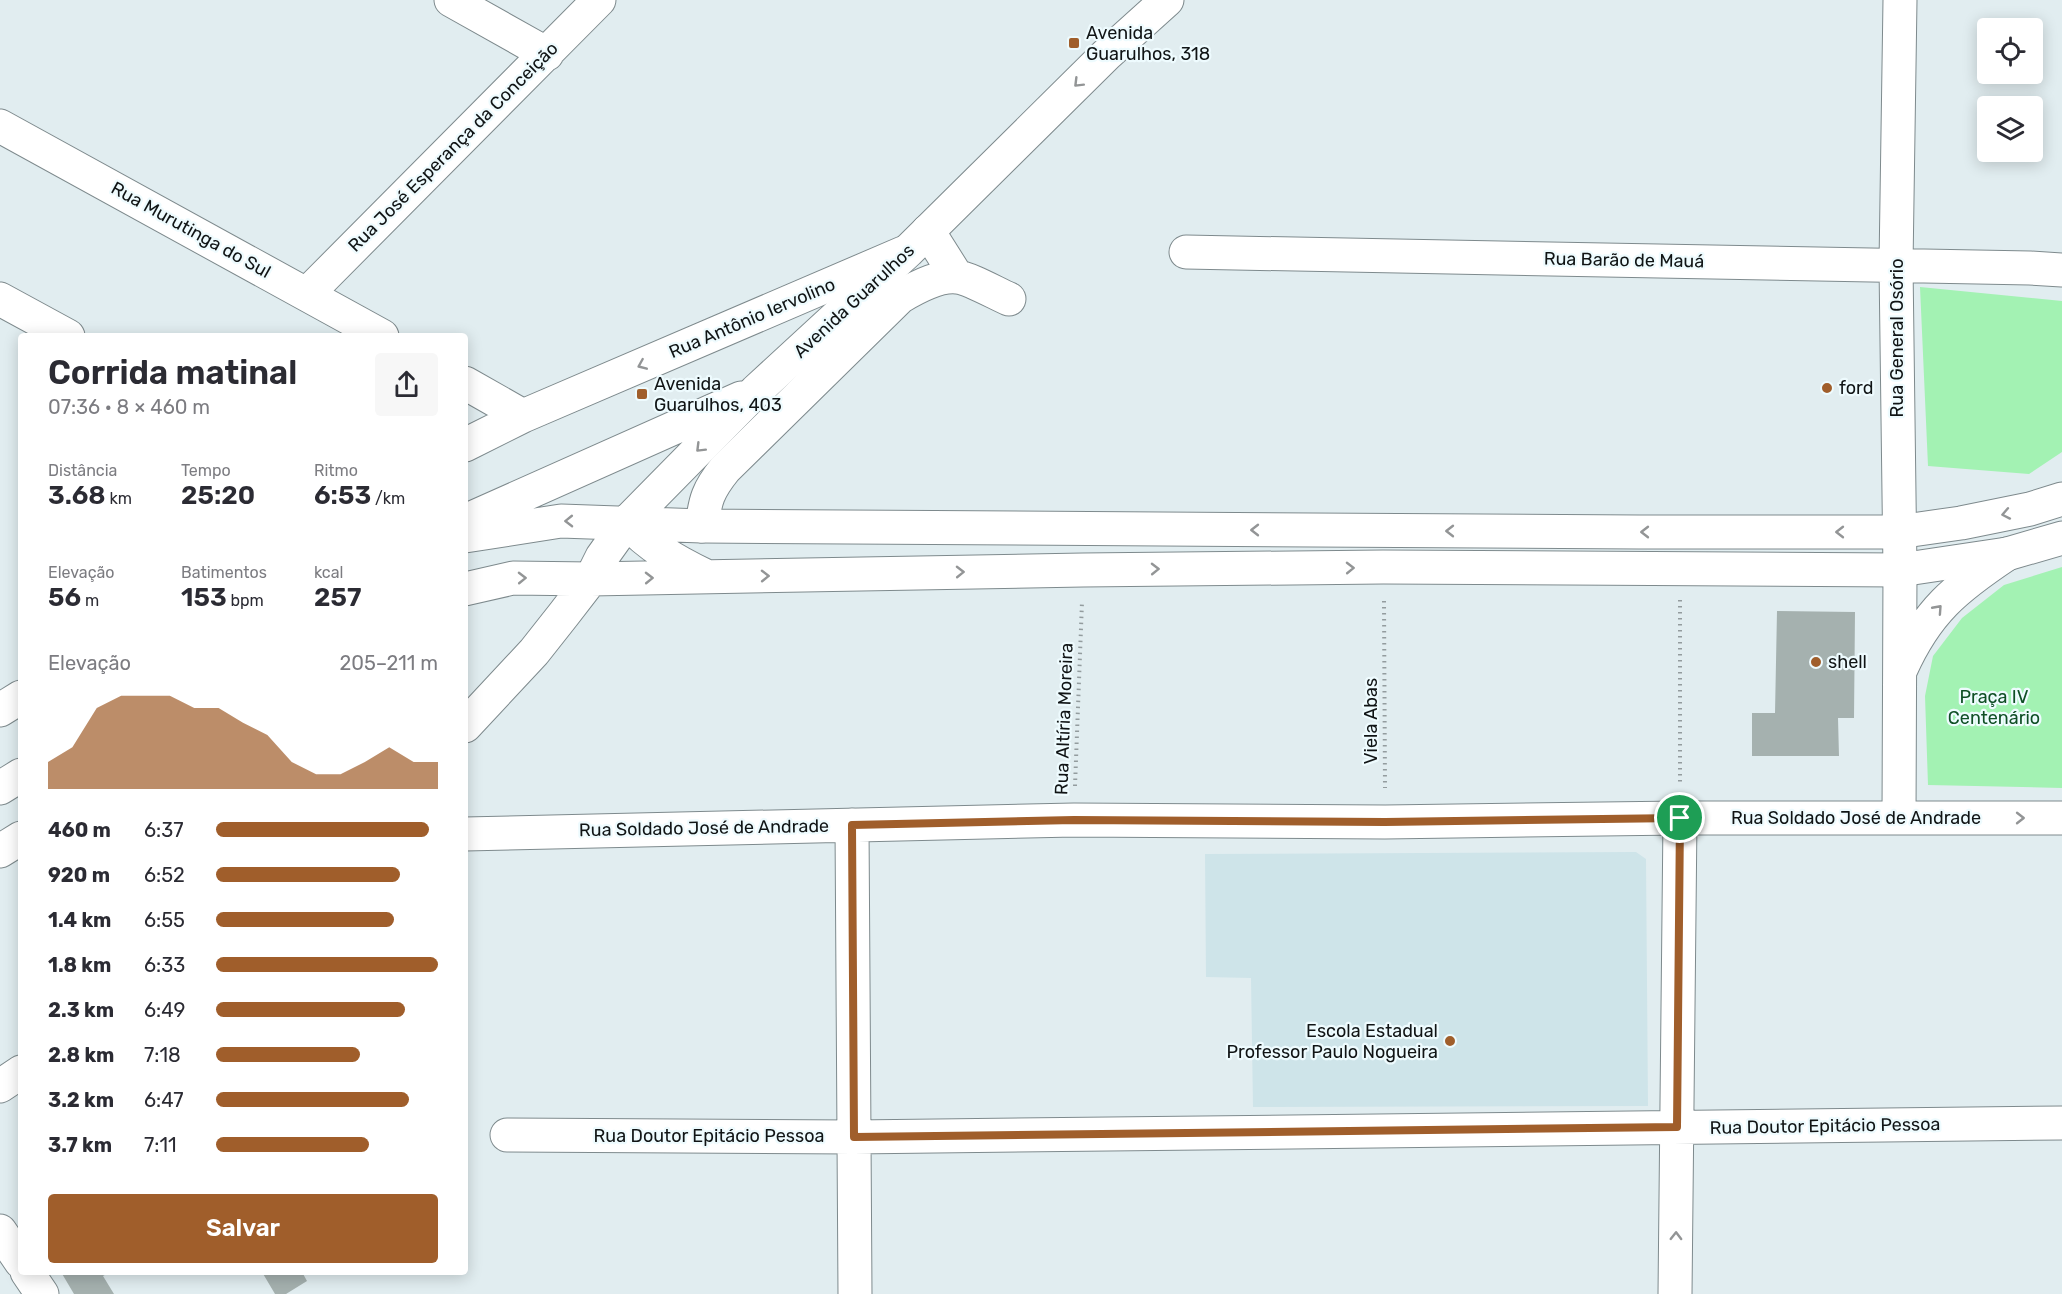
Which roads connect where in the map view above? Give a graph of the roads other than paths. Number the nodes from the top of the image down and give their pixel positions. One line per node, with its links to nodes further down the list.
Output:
1 (452, 0): 5 (street)
2 (599, 0): 5 (street, Rua José Esperança da Conceição)
3 (1167, 0): 7 (street, Avenida Guarulhos, one-way to 7)
4 (1900, 0): 9 (street, Rua General Osório)
5 (547, 54): 12 (street, Rua José Esperança da Conceição)
6 (0, 126): 12 (street, Rua Murutinga do Sul)
7 (918, 241): 11 (street); 18 (street, Avenida Guarulhos); 19 (street, Rua Antônio Iervolino, one-way to 19)
8 (1186, 252): 9 (street, Rua Barão de Mauá)
9 (1896, 265): 10 (street, Rua Barão de Mauá); 25 (street, Rua General Osório)
10 (2062, 270)
11 (957, 277): 14 (street); 24 (street)
12 (307, 294): 16 (street, Rua Murutinga do Sul)
13 (0, 299): 15 (street)
14 (1009, 299)
15 (62, 333)
16 (377, 333)
17 (468, 385): 19 (street)
18 (756, 391): 22 (street); 23 (street, Avenida Guarulhos, one-way to 23)
19 (523, 416): 20 (street, Rua Antônio Iervolino)
20 (468, 444)
21 (2062, 499): 25 (street, one-way to 25)
22 (468, 520)
23 (627, 522): 24 (street); 26 (street, one-way to 26); 30 (street); 31 (street, Avenida Guarulhos)
24 (702, 526): 25 (street, one-way to 24)
25 (1898, 532): 29 (street, Rua General Osório)
26 (468, 536)
27 (2062, 538): 28 (street)
28 (2007, 554): 29 (street); 33 (street, Rua General Osório, one-way to 28)
29 (1900, 570): 30 (street, one-way to 29); 33 (street, Rua General Osório)
30 (707, 577): 31 (street, one-way to 30)
31 (591, 579): 32 (street, one-way to 31); 34 (street, Avenida Guarulhos)
32 (468, 588)
33 (1898, 676): 39 (street, Rua General Osório)
34 (468, 723)
35 (18, 777): 36 (street)
36 (0, 788)
37 (468, 817): 42 (street, Rua Soldado José de Andrade)
38 (1680, 818): 39 (street, Rua Soldado José de Andrade); 41 (street, Rua Soldado José de Andrade); 49 (street)
39 (1899, 818): 40 (street, Rua Soldado José de Andrade, one-way to 40)
40 (2062, 818)
41 (852, 825): 42 (street, Rua Soldado José de Andrade); 51 (street)
42 (498, 832): 43 (street, Rua Soldado José de Andrade)
43 (468, 834)
44 (18, 840): 45 (street)
45 (0, 851)
46 (18, 1074): 47 (street)
47 (0, 1086)
48 (2062, 1123): 49 (street, Rua Doutor Epitácio Pessoa)
49 (1677, 1127): 51 (street, Rua Doutor Epitácio Pessoa); 57 (street, one-way to 49)
50 (507, 1135): 51 (street, Rua Doutor Epitácio Pessoa)
51 (854, 1137): 56 (street)
52 (0, 1231): 53 (street)
53 (18, 1258)
54 (29, 1275): 55 (street)
55 (42, 1294)
56 (855, 1294)
57 (1675, 1294)

